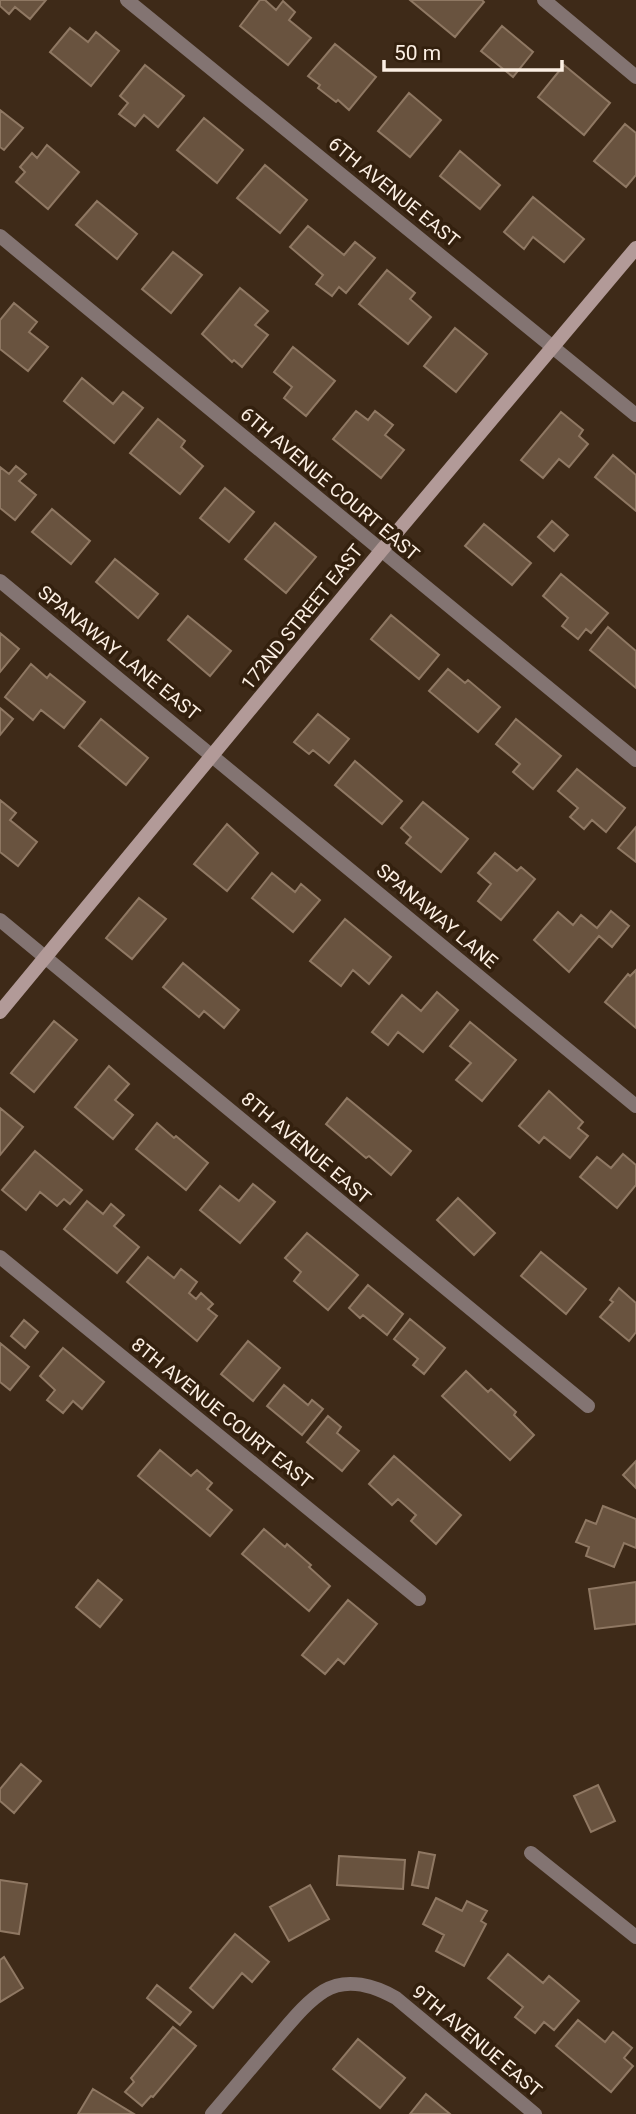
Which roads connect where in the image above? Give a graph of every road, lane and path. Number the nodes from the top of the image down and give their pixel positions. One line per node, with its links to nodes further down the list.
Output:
1 (127, 0): 6 (street, 6TH AVENUE EAST)
2 (544, 0): 3 (street)
3 (636, 76)
4 (0, 236): 8 (street, 6TH AVENUE COURT EAST)
5 (636, 248): 6 (street, 172ND STREET EAST)
6 (554, 347): 7 (street, 6TH AVENUE EAST); 8 (street, 172ND STREET EAST)
7 (636, 415)
8 (381, 551): 10 (street, 172ND STREET EAST); 11 (street, 6TH AVENUE COURT EAST)
9 (0, 581): 10 (street, SPANAWAY LANE EAST)
10 (213, 755): 13 (street, 172ND STREET EAST); 15 (street, SPANAWAY LANE)
11 (636, 760)
12 (0, 920): 13 (street, 8TH AVENUE EAST)
13 (45, 957): 14 (street, 172ND STREET EAST); 17 (street, 8TH AVENUE EAST)
14 (0, 1012)
15 (636, 1106)
16 (0, 1257): 18 (street, 8TH AVENUE COURT EAST)
17 (589, 1406)
18 (419, 1599)
19 (531, 1853): 20 (street)
20 (636, 1937)
21 (212, 2114): 22 (street, 9TH AVENUE EAST)
22 (535, 2114)

